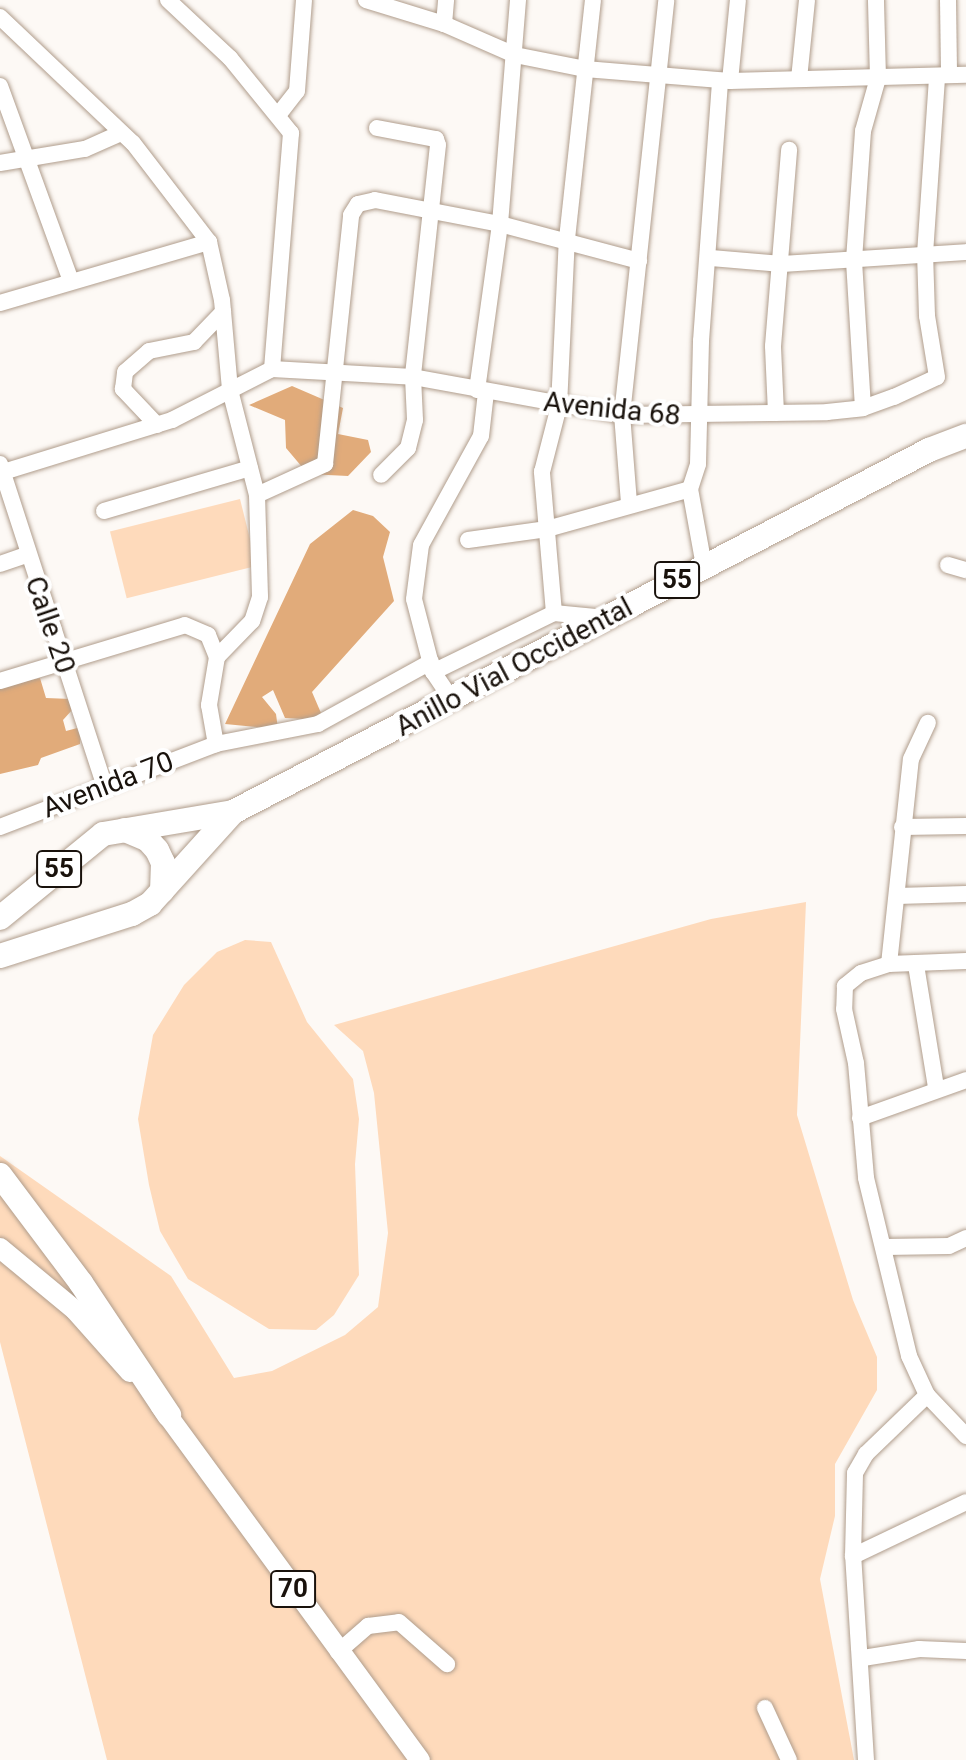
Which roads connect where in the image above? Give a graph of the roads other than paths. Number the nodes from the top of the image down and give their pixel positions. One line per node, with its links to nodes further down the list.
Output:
1 (168, 0): 23 (street)
2 (304, 0): 23 (street)
3 (366, 0): 12 (street)
4 (446, 0): 14 (street)
5 (518, 0): 15 (street)
6 (593, 0): 16 (street)
7 (666, 0): 18 (street)
8 (738, 0): 21 (street)
9 (807, 0): 20 (street)
10 (876, 0): 19 (street)
11 (948, 0): 17 (street, Avenida 68)
12 (383, 5): 14 (street)
13 (0, 17): 25 (street)
14 (444, 24): 15 (street)
15 (515, 55): 16 (street); 30 (street)
16 (585, 69): 18 (street); 31 (street)
17 (950, 75): 19 (street); 34 (street, Avenida 68)
18 (660, 76): 21 (street); 37 (street)
19 (878, 78): 20 (street); 36 (street)
20 (799, 79): 21 (street)
21 (725, 81): 35 (street)
22 (0, 86): 27 (street)
23 (279, 114): 42 (street)
24 (377, 128): 29 (street)
25 (121, 133): 27 (street); 32 (street)
26 (789, 150): 38 (street)
27 (25, 159): 28 (street); 39 (street)
28 (0, 163)
29 (429, 213): 30 (street); 43 (street); 44 (street)
30 (500, 224): 31 (street); 46 (street)
31 (567, 239): 37 (street); 47 (street)
32 (209, 242): 39 (street); 41 (street)
33 (966, 252): 34 (street)
34 (925, 254): 36 (street); 48 (street, Avenida 68)
35 (711, 258): 38 (street); 51 (street)
36 (854, 260): 38 (street); 48 (street)
37 (639, 261): 50 (street)
38 (782, 264): 49 (street)
39 (71, 281): 40 (street)
40 (0, 303)
41 (223, 312): 45 (street); 52 (street)
42 (272, 369): 43 (street, Avenida 68); 45 (street, Avenida 68)
43 (338, 371): 44 (street, Avenida 68); 58 (street)
44 (413, 377): 46 (street, Avenida 68); 56 (street)
45 (230, 390): 52 (street, Avenida 68); 54 (street)
46 (482, 391): 47 (street, Avenida 68); 72 (street)
47 (559, 406): 50 (street, Avenida 68); 61 (street)
48 (863, 408): 49 (street, Avenida 68)
49 (776, 413): 51 (street, Avenida 68)
50 (622, 415): 51 (street, Avenida 68); 59 (street)
51 (699, 418): 57 (street)
52 (157, 425): 55 (street, Avenida 68)
53 (966, 436): 66 (highway, Anillo Vial Occidental / 55)
54 (250, 468): 58 (street); 60 (street)
55 (1, 469): 63 (street, Calle 20)
56 (381, 475)
57 (690, 489): 59 (street); 66 (street)
58 (257, 495): 70 (street)
59 (629, 503): 61 (street)
60 (104, 511)
61 (547, 529): 62 (street); 68 (street)
62 (468, 540)
63 (26, 555): 64 (street); 71 (street, Calle 20)
64 (0, 564)
65 (948, 565): 67 (street)
66 (704, 566): 69 (highway, Anillo Vial Occidental / 55)
67 (966, 570)
68 (554, 613): 69 (street); 72 (street, Avenida 70)
69 (606, 618): 74 (highway, Anillo Vial Occidental / 55)
70 (217, 657): 71 (street); 76 (street)
71 (62, 663): 73 (street); 77 (street, Calle 20)
72 (432, 667): 74 (street); 76 (street, Avenida 70)
73 (0, 681)
74 (452, 700): 78 (highway, Anillo Vial Occidental / 55)
75 (928, 723): 81 (street)
76 (216, 744): 77 (street, Avenida 70)
77 (105, 787): 80 (street, Avenida 70)
78 (233, 812): 82 (highway, Anillo Vial Occidental / 55); 83 (highway, Anillo Vial Occidental / 55)
79 (966, 826): 81 (street)
80 (0, 827)
81 (902, 827): 85 (street)
82 (122, 829): 83 (highway); 86 (highway, Anillo Vial Occidental / 55)
83 (162, 891): 87 (highway, Anillo Vial Occidental / 55)
84 (966, 894): 85 (street)
85 (897, 896): 90 (street)
86 (0, 918)
87 (32, 948): 88 (highway, Anillo Vial Occidental / 55); 92 (highway)
88 (0, 956)
89 (966, 961): 91 (street)
90 (889, 964): 91 (street); 95 (street)
91 (916, 965): 94 (street)
92 (0, 972)
93 (966, 1080): 94 (street)
94 (936, 1087): 95 (street)
95 (860, 1118): 98 (street)
96 (0, 1175): 101 (highway)
97 (966, 1238): 98 (street)
98 (885, 1247): 100 (street)
99 (0, 1248): 101 (main road, 70)
100 (927, 1395): 102 (street); 104 (street)
101 (169, 1415): 106 (main road, 70)
102 (966, 1436)
103 (966, 1502): 104 (street)
104 (853, 1556): 107 (street)
105 (966, 1651): 107 (street)
106 (338, 1652): 108 (street); 110 (main road, 70)
107 (863, 1658): 112 (street)
108 (447, 1664)
109 (765, 1708): 111 (street)
110 (420, 1760)
111 (789, 1760)
112 (866, 1760)

